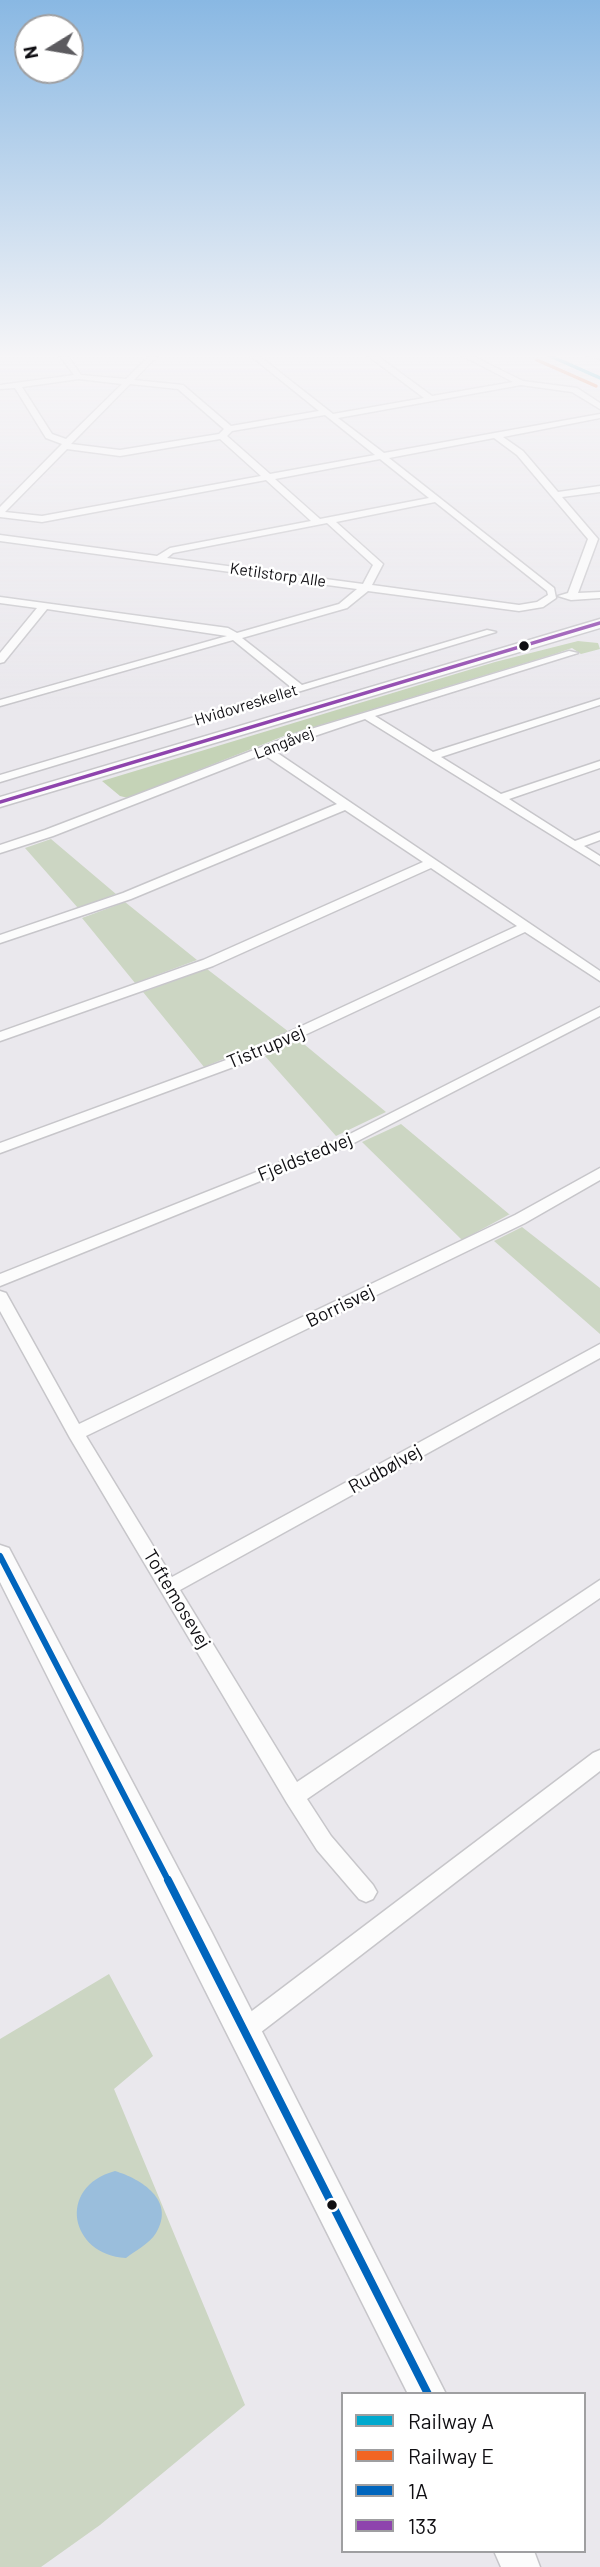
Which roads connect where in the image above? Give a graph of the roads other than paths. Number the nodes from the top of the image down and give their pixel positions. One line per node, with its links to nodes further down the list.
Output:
1 (40, 472): 10 (street)
2 (263, 472): 6 (street)
3 (297, 472): 6 (street)
4 (404, 472): 9 (street)
5 (536, 472): 8 (street)
6 (268, 477): 10 (street); 12 (street)
7 (600, 489): 8 (street)
8 (556, 495): 14 (street)
9 (438, 499): 11 (street); 18 (street)
10 (0, 513)
11 (329, 520): 12 (street); 16 (street)
12 (317, 522): 15 (street)
13 (0, 538): 15 (street, Ketilstorp Alle)
14 (597, 538): 19 (street)
15 (160, 559): 16 (street, Ketilstorp Alle)
16 (366, 587): 18 (street, Ketilstorp Alle); 24 (street)
17 (600, 595): 19 (street)
18 (553, 596): 19 (street)
19 (571, 597)
20 (0, 600): 21 (street)
21 (44, 606): 24 (street); 27 (street)
22 (593, 619): 25 (street); 36 (street); 38 (street)
23 (491, 632): 28 (street, Hvidovreskellet)
24 (237, 636): 28 (street); 30 (street)
25 (600, 638)
26 (573, 653): 31 (street, Langåvej)
27 (0, 660)
28 (300, 689): 35 (street, Hvidovreskellet)
29 (600, 702): 33 (street)
30 (0, 703)
31 (366, 715): 32 (street, Langåvej); 33 (street)
32 (265, 750): 39 (street); 42 (street, Langåvej)
33 (432, 756): 37 (street)
34 (600, 764): 37 (street)
35 (0, 779)
36 (0, 791)
37 (500, 798): 41 (street)
38 (0, 802)
39 (346, 805): 44 (street); 46 (street)
40 (600, 836): 41 (street)
41 (574, 845): 43 (street)
42 (0, 849)
43 (600, 861)
44 (431, 863): 45 (street); 49 (street)
45 (524, 927): 47 (street); 50 (street, Tistrupvej)
46 (0, 939)
47 (600, 977)
48 (600, 1011): 52 (street, Fjeldstedvej)
49 (0, 1037)
50 (0, 1149)
51 (600, 1173): 55 (street, Borrisvej)
52 (0, 1280)
53 (0, 1297): 55 (street, Toftemosevej)
54 (600, 1350): 57 (street, Rudbølvej)
55 (76, 1433): 57 (street, Toftemosevej)
56 (0, 1556): 62 (street)
57 (170, 1587): 60 (street, Toftemosevej)
58 (600, 1588): 60 (street)
59 (600, 1759): 62 (street)
60 (294, 1796): 61 (street, Toftemosevej)
61 (366, 1892)
62 (244, 2031): 63 (street)
63 (427, 2392)

